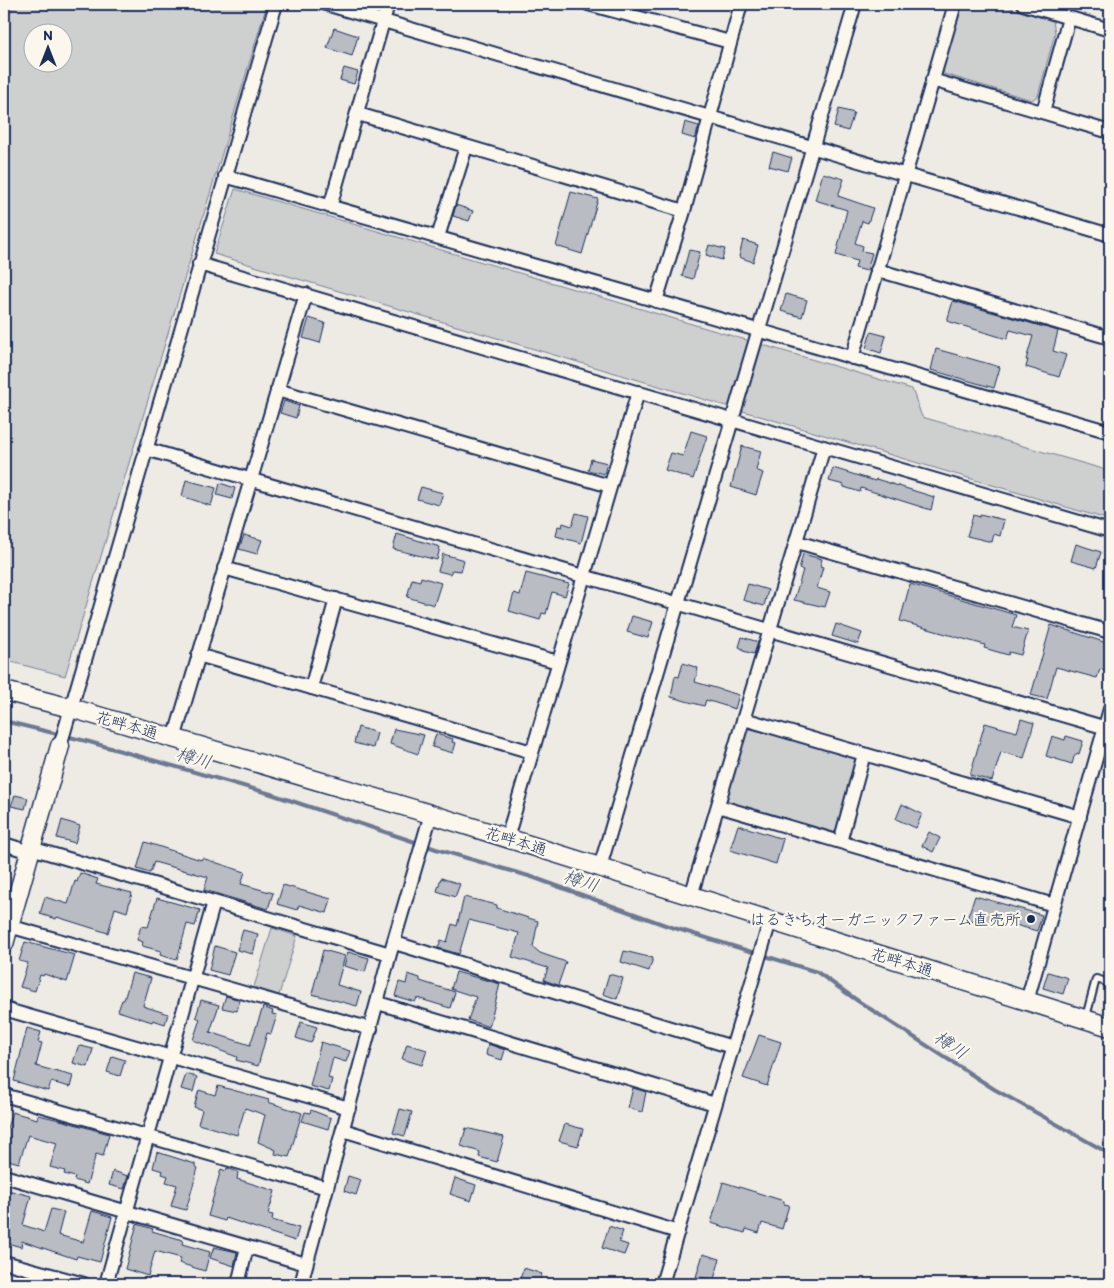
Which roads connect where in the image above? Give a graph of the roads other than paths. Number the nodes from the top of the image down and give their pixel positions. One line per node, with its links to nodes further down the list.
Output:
1 (276, 4): 21 (street)
2 (326, 4): 10 (street)
3 (388, 4): 10 (street)
4 (588, 4): 12 (street)
5 (741, 4): 12 (street)
6 (855, 4): 19 (street)
7 (955, 4): 13 (street)
8 (1023, 4): 9 (street)
9 (1069, 18): 11 (street); 14 (street)
10 (383, 21): 15 (street); 16 (street)
11 (1110, 30)
12 (730, 42): 16 (street)
13 (932, 80): 14 (street); 20 (street)
14 (1043, 112): 17 (street)
15 (358, 114): 18 (street); 22 (street)
16 (709, 117): 19 (street); 23 (street)
17 (1110, 132)
18 (466, 147): 23 (street); 25 (street)
19 (813, 147): 20 (street); 30 (street)
20 (904, 174): 24 (street); 27 (street)
21 (225, 176): 22 (street); 26 (street)
22 (330, 206): 25 (street)
23 (684, 211): 29 (street)
24 (1110, 235)
25 (438, 237): 29 (street)
26 (199, 264): 28 (street); 38 (street)
27 (878, 270): 31 (street); 32 (street)
28 (306, 294): 33 (street); 34 (street)
29 (656, 302): 30 (street)
30 (759, 332): 32 (street); 35 (street)
31 (1110, 338)
32 (852, 358): 36 (street)
33 (277, 390): 39 (street); 40 (street)
34 (638, 392): 35 (street); 40 (street)
35 (733, 420): 37 (street); 46 (street)
36 (1110, 432)
37 (824, 447): 41 (street); 42 (street)
38 (146, 449): 39 (street); 53 (street)
39 (250, 479): 43 (street); 44 (street)
40 (610, 486): 44 (street)
41 (1110, 530)
42 (796, 542): 47 (street); 48 (street)
43 (224, 568): 45 (street); 49 (street)
44 (583, 576): 46 (street); 50 (street)
45 (336, 599): 50 (street); 51 (street)
46 (677, 603): 47 (street); 68 (street)
47 (771, 631): 55 (street); 56 (street)
48 (1110, 632)
49 (198, 656): 51 (street); 57 (street)
50 (558, 662): 59 (street)
51 (311, 688): 59 (street)
52 (4, 691): 53 (street, 花畔本通)
53 (71, 708): 57 (street, 花畔本通); 58 (street)
54 (1110, 709): 56 (street)
55 (744, 719): 60 (street); 61 (street)
56 (1108, 728): 63 (street)
57 (174, 738): 62 (street, 花畔本通)
58 (60, 746): 67 (street)
59 (532, 752): 64 (street)
60 (864, 754): 63 (street); 65 (street)
61 (718, 806): 65 (street); 69 (street)
62 (431, 814): 64 (street, 花畔本通); 74 (street)
63 (1080, 817): 71 (street)
64 (507, 838): 68 (street, 花畔本通)
65 (840, 842): 71 (street)
66 (4, 844): 67 (street)
67 (30, 850): 70 (street); 73 (street)
68 (600, 867): 69 (street, 花畔本通)
69 (691, 896): 72 (street, 花畔本通)
70 (214, 902): 74 (street); 75 (street)
71 (1054, 906): 77 (street)
72 (768, 928): 77 (street, 花畔本通); 83 (street)
73 (6, 932): 75 (street)
74 (392, 948): 78 (street); 83 (street)
75 (192, 979): 82 (street); 84 (street)
76 (1110, 983): 80 (lane)
77 (1027, 1001): 80 (street, 花畔本通)
78 (378, 1003): 82 (street); 86 (street)
79 (4, 1009): 84 (street)
80 (1085, 1019): 81 (street, 花畔本通)
81 (1110, 1027)
82 (371, 1029): 87 (street)
83 (732, 1046): 86 (street)
84 (170, 1057): 87 (street); 89 (street)
85 (4, 1095): 89 (street)
86 (715, 1104): 93 (street)
87 (349, 1108): 88 (street)
88 (343, 1130): 91 (street); 93 (street)
89 (149, 1137): 91 (street); 92 (street)
90 (4, 1176): 92 (street)
91 (327, 1188): 96 (street)
92 (127, 1212): 94 (street); 98 (street)
93 (678, 1232): 101 (street)
94 (247, 1247): 96 (street); 99 (street)
95 (4, 1262): 97 (street)
96 (306, 1264): 100 (street)
97 (84, 1284)
98 (106, 1284)
99 (238, 1284)
100 (301, 1284)
101 (662, 1284)

